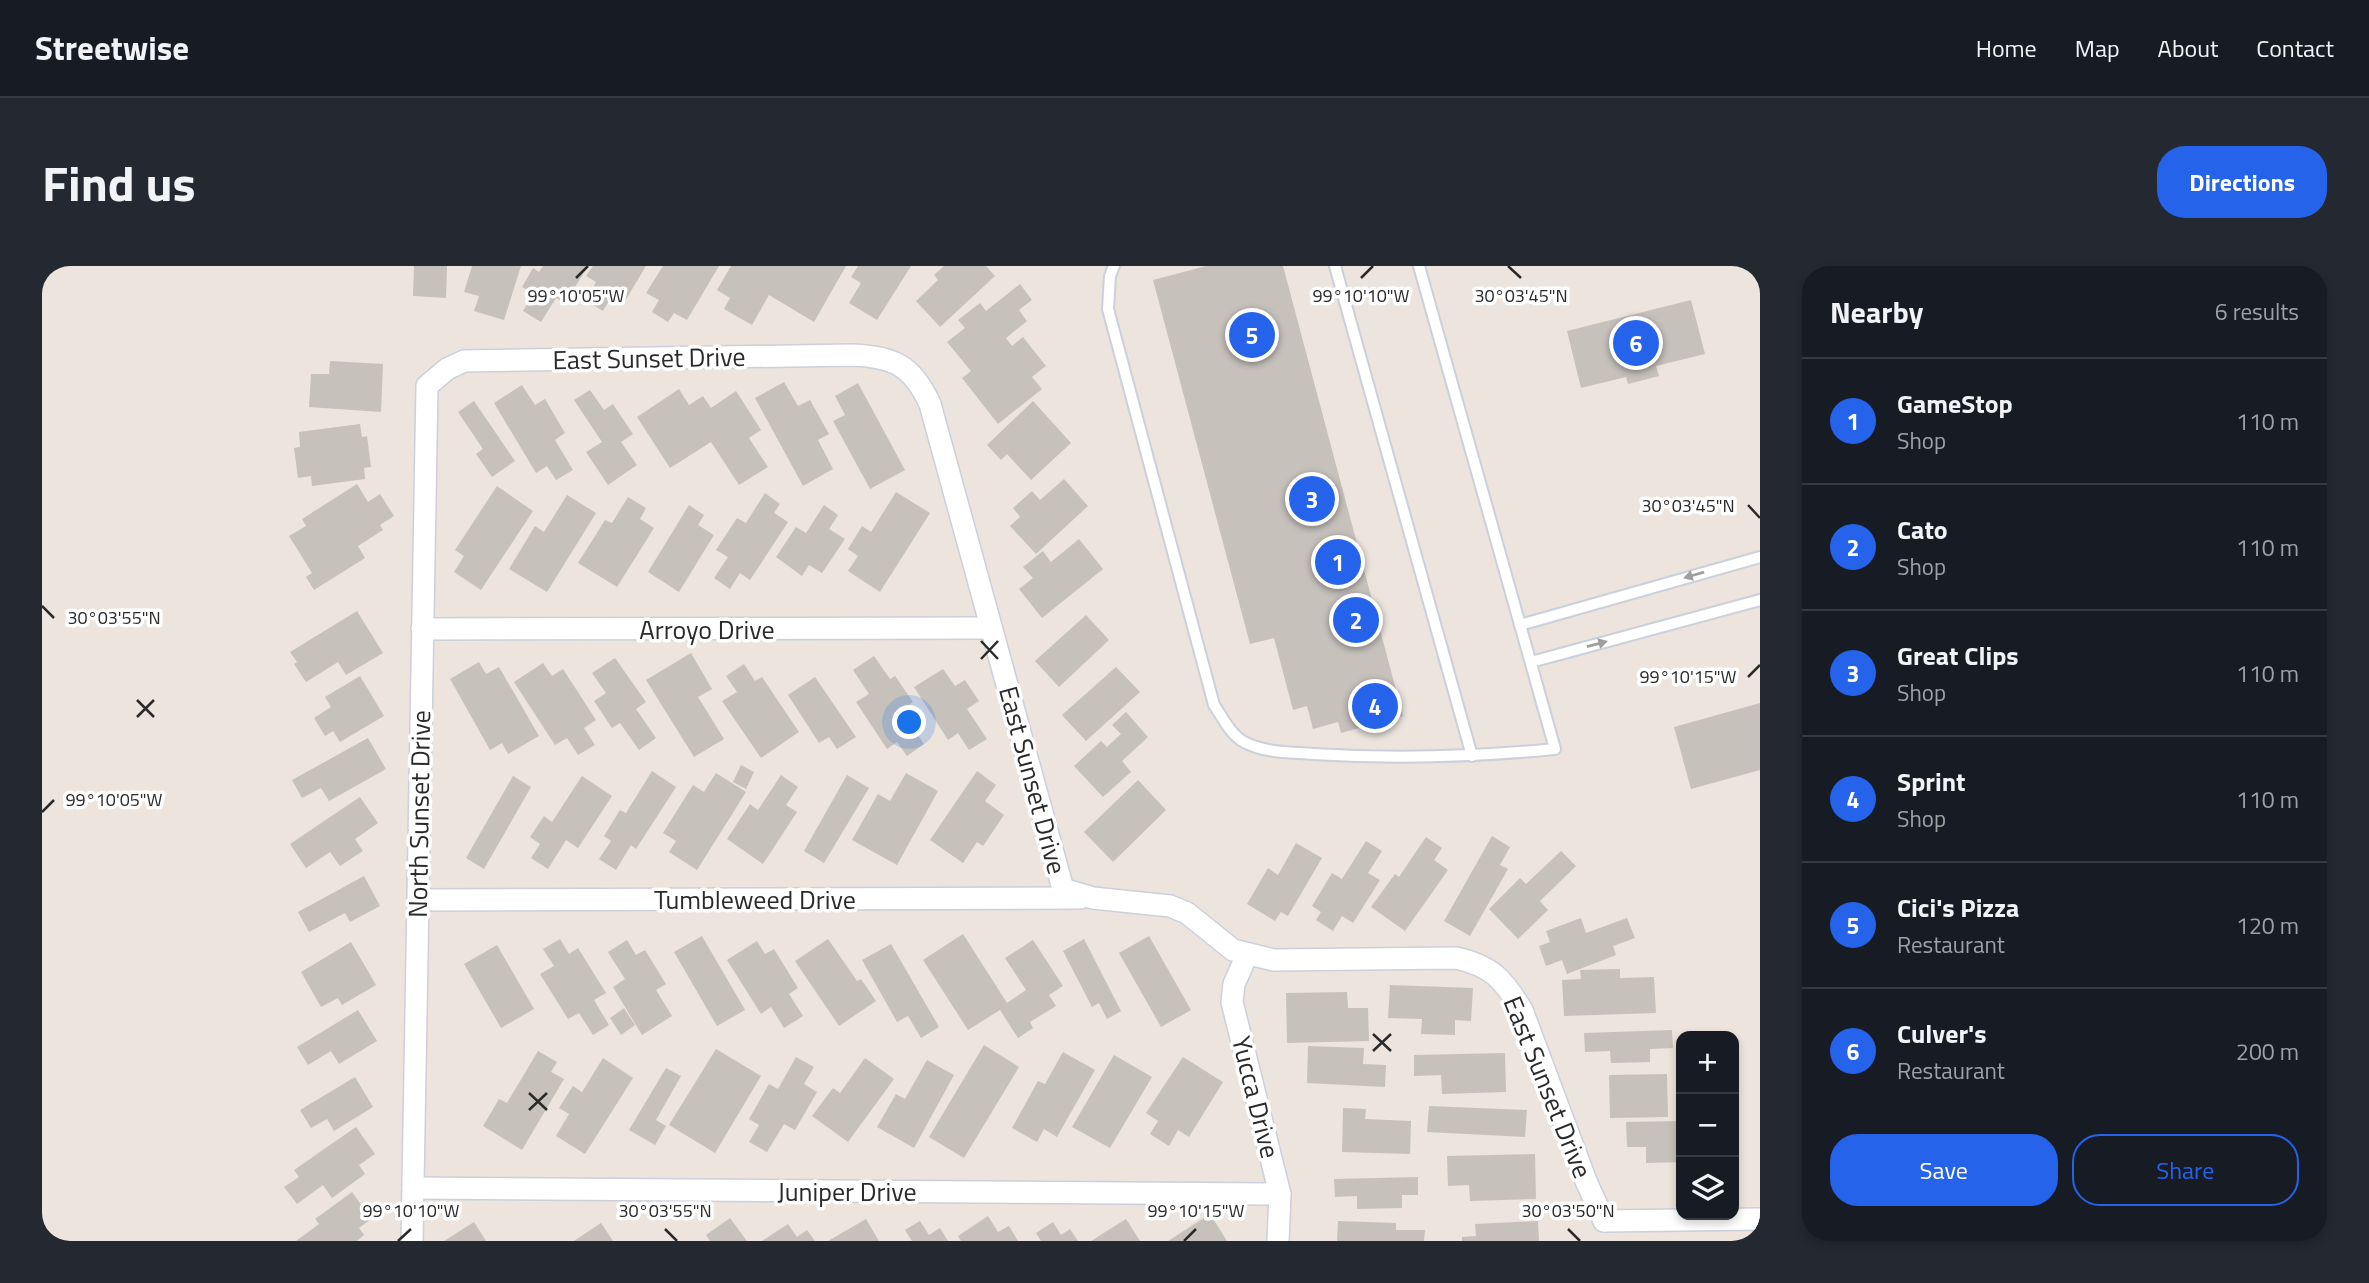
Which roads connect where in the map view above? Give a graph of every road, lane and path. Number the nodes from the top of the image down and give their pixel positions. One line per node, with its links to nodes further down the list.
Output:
1 (1114, 266): 11 (lane)
2 (1335, 266): 11 (lane)
3 (1419, 266): 7 (lane)
4 (427, 386): 8 (street, East Sunset Drive); 9 (street, North Sunset Drive)
5 (1760, 557): 7 (lane, one-way to 7)
6 (1760, 600): 10 (lane, one-way to 6)
7 (1520, 625): 10 (lane)
8 (991, 628): 9 (street, Arroyo Drive); 12 (street, East Sunset Drive)
9 (422, 629): 13 (street, North Sunset Drive)
10 (1531, 662): 11 (lane)
11 (1472, 756)
12 (1093, 898): 13 (street, Tumbleweed Drive); 14 (street, East Sunset Drive)
13 (418, 900): 15 (street, North Sunset Drive)
14 (1247, 955): 16 (street, Yucca Drive); 18 (street, East Sunset Drive)
15 (413, 1188): 16 (street, Juniper Drive); 19 (street, North Sunset Drive)
16 (1280, 1194): 20 (street, Yucca Drive)
17 (1760, 1219): 18 (street)
18 (1600, 1231)
19 (412, 1241)
20 (1278, 1241)

